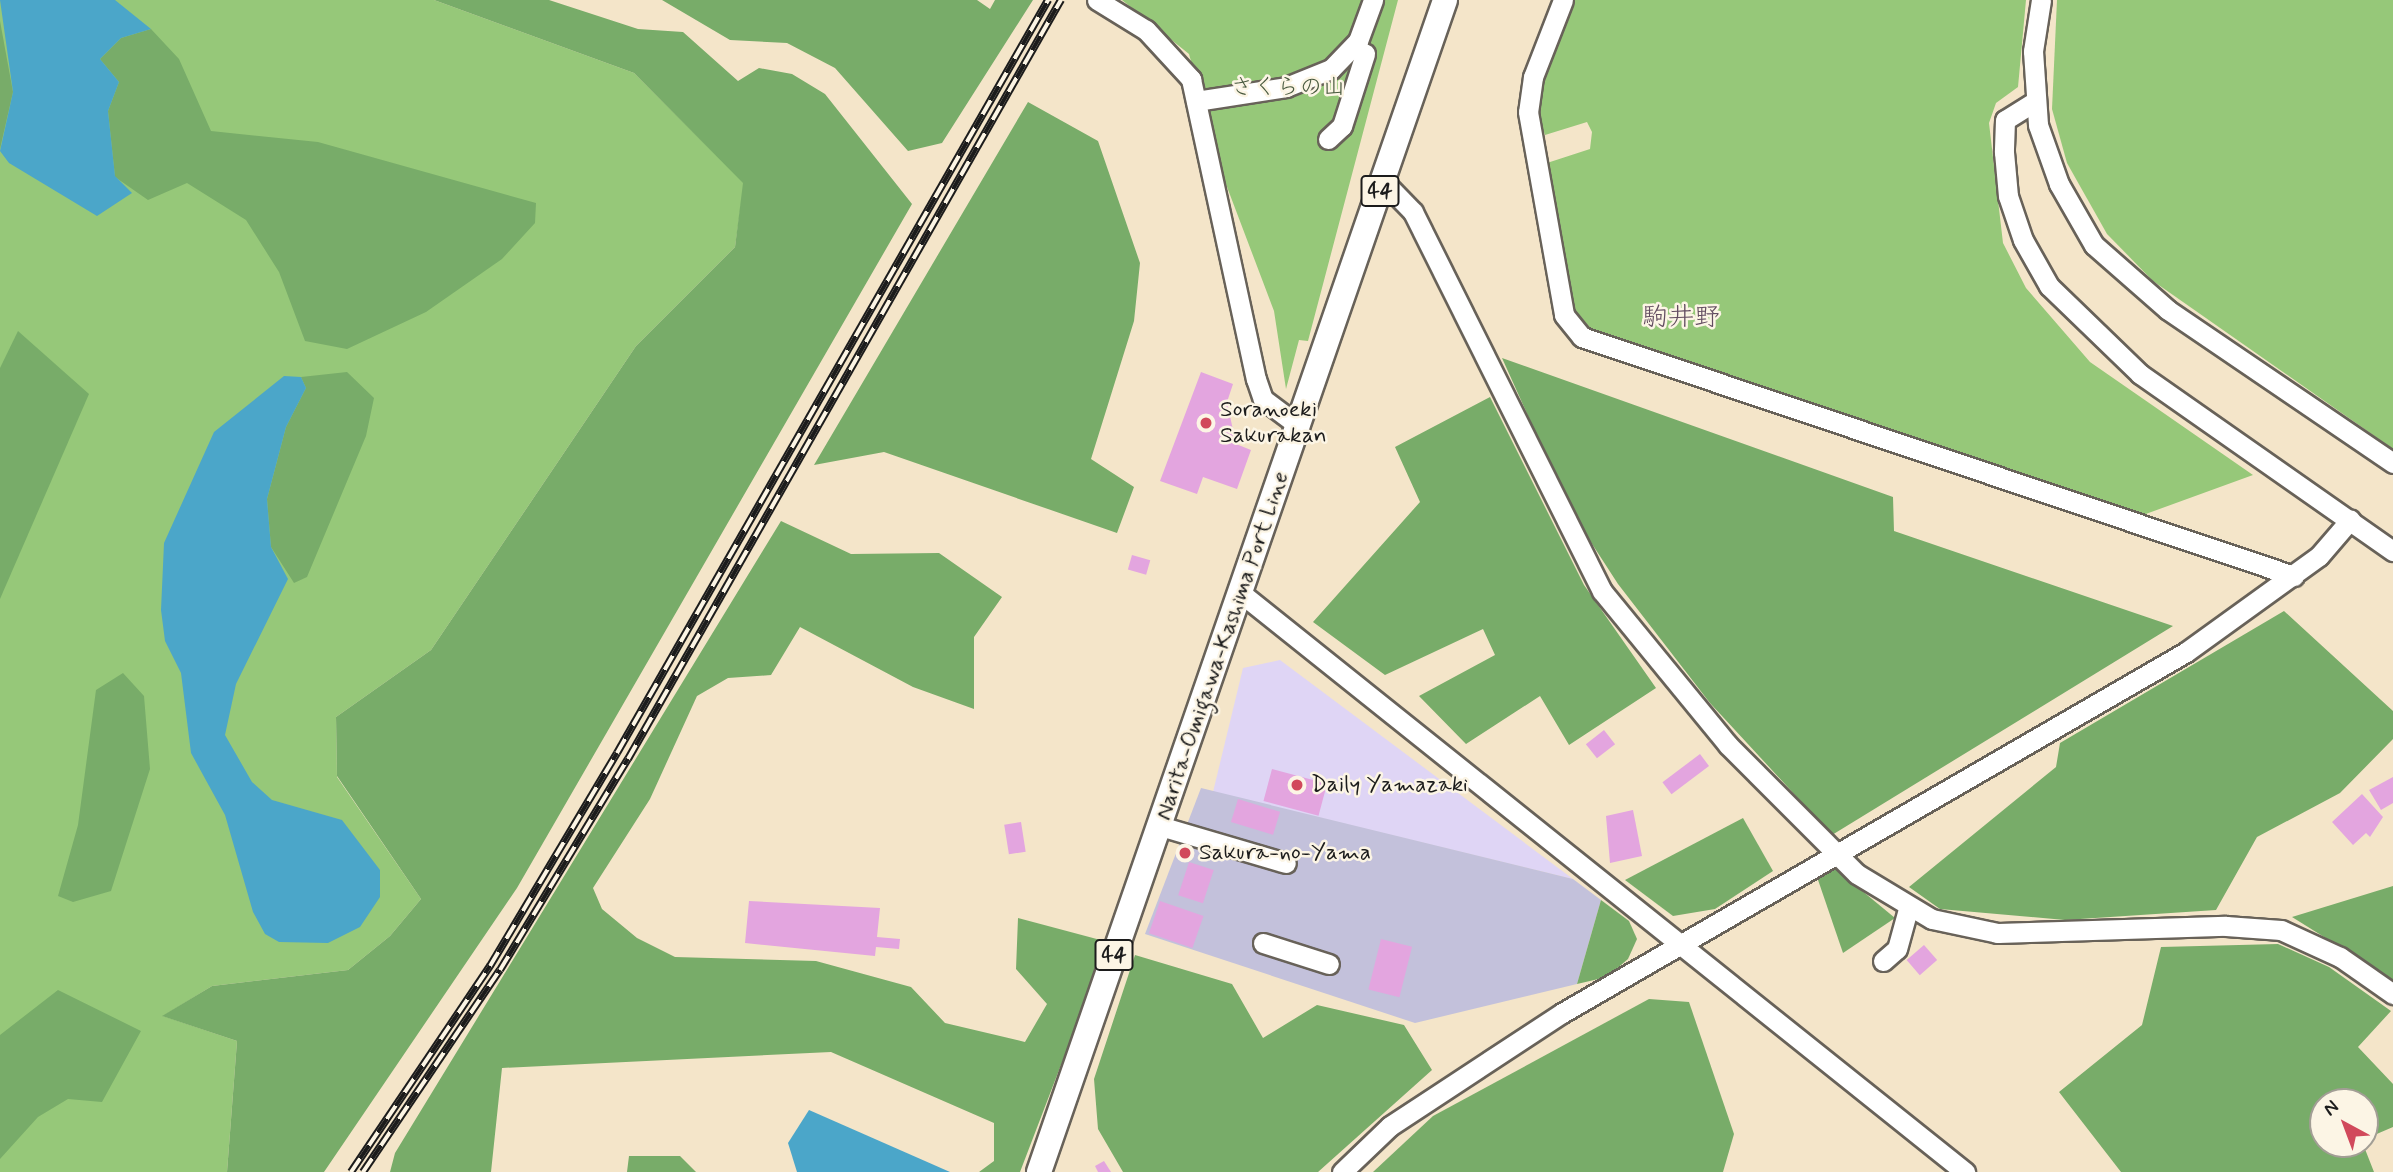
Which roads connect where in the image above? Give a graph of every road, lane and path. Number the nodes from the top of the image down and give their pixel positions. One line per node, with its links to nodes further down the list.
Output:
1 (1372, 0): 7 (street)
2 (1445, 0): 10 (main road, Narita-Omigawa-Kashima Port Line / 44)
3 (1563, 0): 15 (street)
4 (2041, 0): 8 (street)
5 (1102, 4): 7 (street)
6 (1365, 54): 9 (street)
7 (1196, 101): 11 (street)
8 (2034, 102): 12 (street); 13 (street)
9 (1328, 139)
10 (1384, 181): 11 (main road, Narita-Omigawa-Kashima Port Line / 44); 18 (street)
11 (1299, 426): 16 (main road, Narita-Omigawa-Kashima Port Line / 44)
12 (2393, 463)
13 (2350, 520): 14 (street); 15 (street)
14 (2393, 551)
15 (2294, 576): 18 (street)
16 (1242, 594): 17 (main road, Narita-Omigawa-Kashima Port Line / 44); 22 (street)
17 (1160, 826): 19 (street); 26 (main road, Narita-Omigawa-Kashima Port Line / 44)
18 (1832, 852): 20 (street); 22 (street)
19 (1286, 863)
20 (1908, 909): 23 (street); 25 (street)
21 (1263, 943): 24 (street)
22 (1684, 944): 27 (street); 28 (street)
23 (1883, 961)
24 (1329, 964)
25 (2393, 994)
26 (1038, 1172)
27 (1342, 1172)
28 (1965, 1172)

